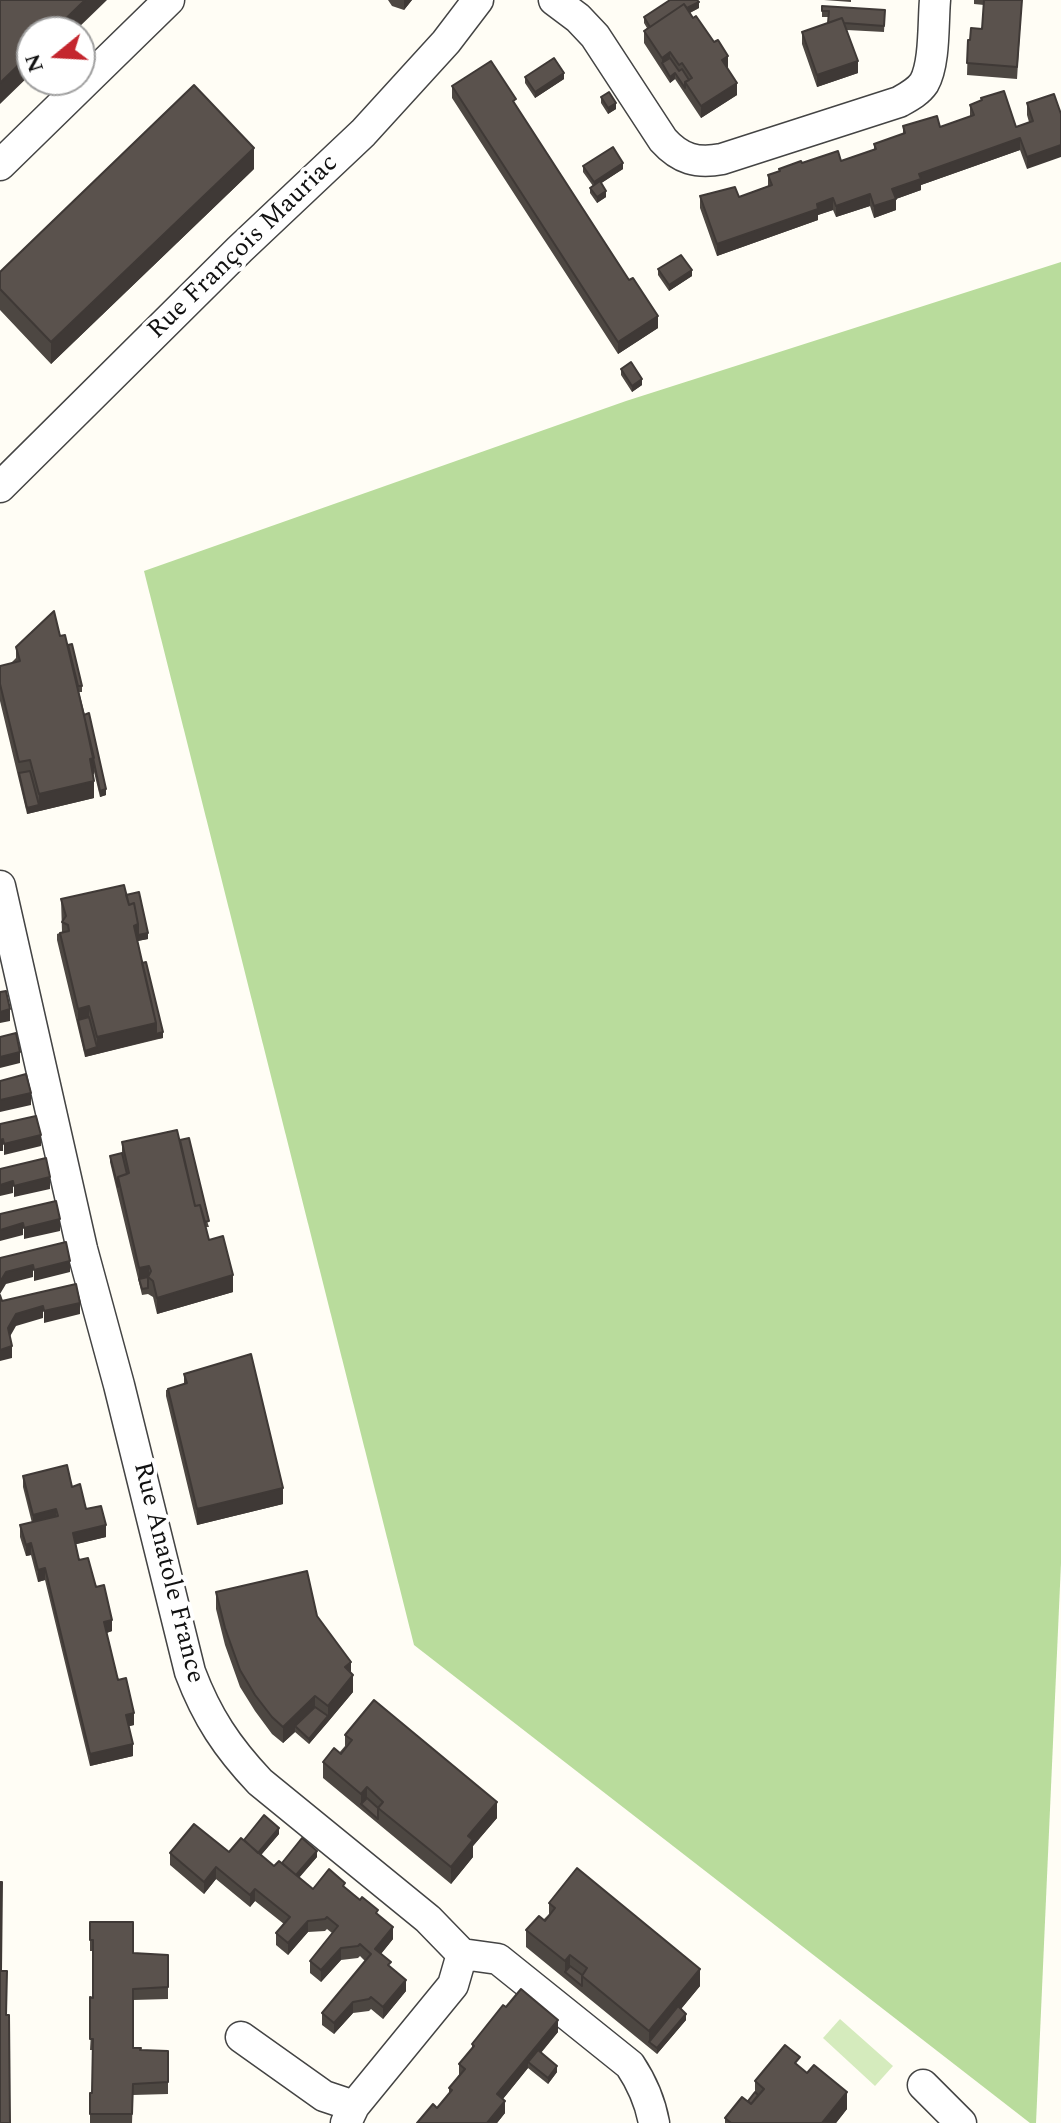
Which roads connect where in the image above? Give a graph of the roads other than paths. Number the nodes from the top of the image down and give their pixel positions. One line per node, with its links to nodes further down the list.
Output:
1 (169, 0): 5 (street)
2 (478, 0): 6 (street, Rue François Mauriac)
3 (554, 0): 4 (street)
4 (935, 0)
5 (0, 165)
6 (0, 487)
7 (0, 886): 8 (street, Rue Anatole France)
8 (462, 1954): 11 (street); 12 (street)
9 (241, 2037): 11 (street)
10 (923, 2085): 13 (street)
11 (350, 2114)
12 (654, 2123)
13 (961, 2123)

